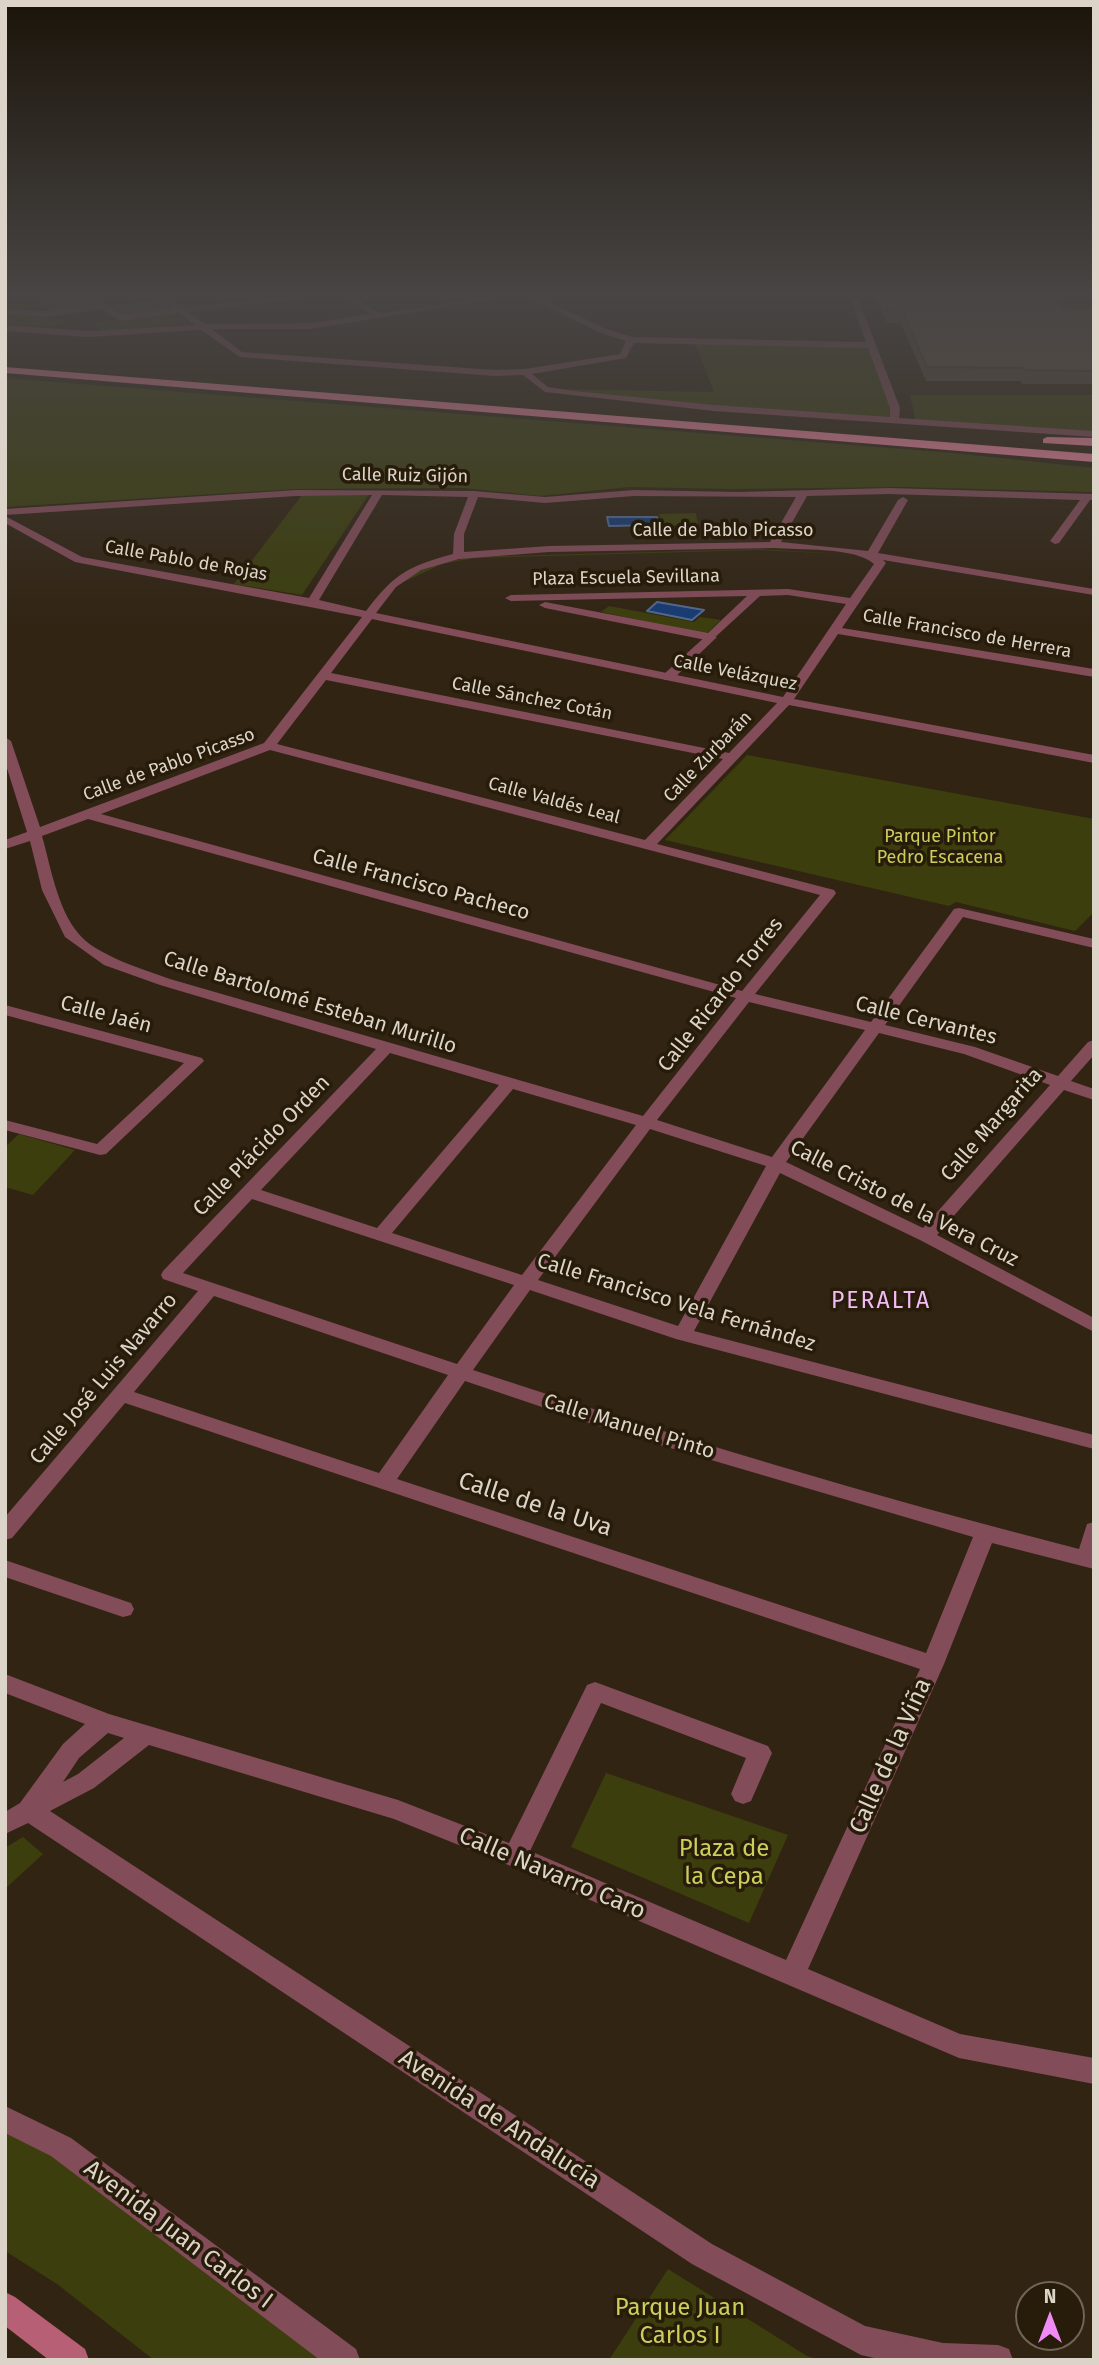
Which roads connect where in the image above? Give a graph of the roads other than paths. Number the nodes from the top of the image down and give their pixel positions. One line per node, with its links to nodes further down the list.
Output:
1 (480, 408): 8 (highway)
2 (616, 408): 7 (highway)
3 (719, 408): 5 (street)
4 (895, 408): 5 (street)
5 (894, 421): 6 (street)
6 (1094, 434)
7 (1094, 444)
8 (1094, 458)
9 (889, 491): 11 (street, Calle Ruiz Gijón); 12 (street, Calle Ruiz Gijón); 15 (street)
10 (379, 492): 13 (street, Calle Ruiz Gijón); 16 (street, Calle Ruiz Gijón); 25 (street)
11 (804, 492): 13 (street, Calle Ruiz Gijón); 19 (street)
12 (936, 493): 14 (street); 15 (street)
13 (474, 494): 20 (street)
14 (1091, 497): 18 (street)
15 (903, 500): 21 (street, Calle Zurbarán)
16 (5, 512)
17 (5, 519): 25 (street, Calle Pablo de Rojas)
18 (1055, 541)
19 (774, 545): 20 (street, Calle de Pablo Picasso); 21 (street, Calle de Pablo Picasso)
20 (458, 556): 27 (street, Calle de Pablo Picasso)
21 (876, 559): 23 (street, Calle de Pablo Picasso); 24 (street, Calle de Pablo Picasso); 26 (street, Calle Zurbarán); 27 (street, Calle de Pablo Picasso)
22 (758, 592): 26 (street, Plaza Escuela Sevillana); 29 (street, Plaza Escuela Sevillana); 29 (street, Plaza Escuela Sevillana)
23 (1094, 592)
24 (1094, 600)
25 (312, 602): 27 (street, Calle Pablo de Rojas)
26 (853, 602): 28 (street, Calle Zurbarán)
27 (370, 614): 31 (street, Calle de Pablo Picasso); 32 (street, Calle Velázquez)
28 (835, 630): 30 (street, Calle Francisco de Herrera); 33 (street, Calle Zurbarán)
29 (711, 637): 32 (street)
30 (1094, 673)
31 (325, 676): 35 (street, Calle de Pablo Picasso); 36 (street, Calle Sánchez Cotán)
32 (668, 677): 33 (street, Calle Velázquez)
33 (786, 701): 36 (street, Calle Zurbarán); 37 (street, Calle Velázquez)
34 (5, 741): 39 (street, Calle Bartolomé Esteban Murillo)
35 (269, 746): 38 (street, Calle de Pablo Picasso); 41 (street, Calle Valdés Leal)
36 (732, 757): 41 (street, Calle Zurbarán)
37 (1094, 759)
38 (86, 814): 39 (street, Calle de Pablo Picasso); 44 (street, Calle Francisco Pacheco)
39 (35, 834): 40 (street, Calle de Pablo Picasso); 48 (street, Calle Bartolomé Esteban Murillo)
40 (5, 845)
41 (649, 845): 42 (street, Calle Valdés Leal)
42 (829, 893): 44 (street, Calle Ricardo Torres)
43 (1094, 944): 46 (street)
44 (744, 996): 46 (street, Calle Cervantes); 52 (street, Calle Ricardo Torres)
45 (5, 1010): 53 (street, Calle Jaén)
46 (874, 1029): 49 (street, Calle Cervantes); 54 (street)
47 (1094, 1045): 49 (street, Calle Margarita)
48 (386, 1048): 50 (street, Calle Bartolomé Esteban Murillo); 55 (street, Calle Plácido Orden)
49 (1060, 1083): 51 (street, Calle Cervantes); 57 (street, Calle Margarita)
50 (508, 1084): 52 (street, Calle Bartolomé Esteban Murillo); 56 (street)
51 (1094, 1095)
52 (648, 1123): 54 (street, Calle Cristo de la Vera Cruz); 59 (street, Calle Ricardo Torres)
53 (5, 1125)
54 (776, 1164): 57 (street, Calle Cristo de la Vera Cruz); 62 (street)
55 (249, 1192): 56 (street, Calle Francisco Vela Fernández); 58 (street, Calle Plácido Orden)
56 (381, 1234): 59 (street, Calle Francisco Vela Fernández)
57 (926, 1236): 61 (street, Calle Cristo de la Vera Cruz)
58 (170, 1275): 60 (street, Calle Manuel Pinto)
59 (527, 1282): 62 (street, Calle Francisco Vela Fernández); 63 (street, Calle Ricardo Torres)
60 (211, 1288): 63 (street, Calle Manuel Pinto); 64 (street, Calle José Luis Navarro)
61 (1094, 1326)
62 (682, 1334): 65 (street, Calle Francisco Vela Fernández)
63 (460, 1371): 66 (street, Calle Ricardo Torres); 69 (street, Calle Manuel Pinto)
64 (121, 1395): 66 (street, Calle de la Uva); 68 (street, Calle José Luis Navarro)
65 (1094, 1442)
66 (384, 1482): 73 (street, Calle de la Uva)
67 (1094, 1530): 70 (street)
68 (5, 1532)
69 (985, 1532): 70 (street, Calle Manuel Pinto); 73 (street, Calle de la Viña)
70 (1090, 1560)
71 (5, 1569): 72 (street)
72 (123, 1609)
73 (933, 1664): 81 (street, Calle de la Viña)
74 (5, 1683): 75 (street, Calle Navarro Caro)
75 (104, 1722): 76 (street, Calle Navarro Caro); 78 (street)
76 (146, 1734): 78 (street); 80 (street, Calle Navarro Caro)
77 (743, 1794): 80 (street)
78 (29, 1810): 79 (street); 87 (street, Avenida de Andalucía)
79 (5, 1824)
80 (515, 1856): 81 (street, Calle Navarro Caro)
81 (792, 1976): 82 (street, Calle Navarro Caro)
82 (1094, 2071)
83 (5, 2119): 86 (street, Avenida Juan Carlos I)
84 (5, 2307): 85 (main road)
85 (74, 2360)
86 (345, 2360)
87 (998, 2360)

